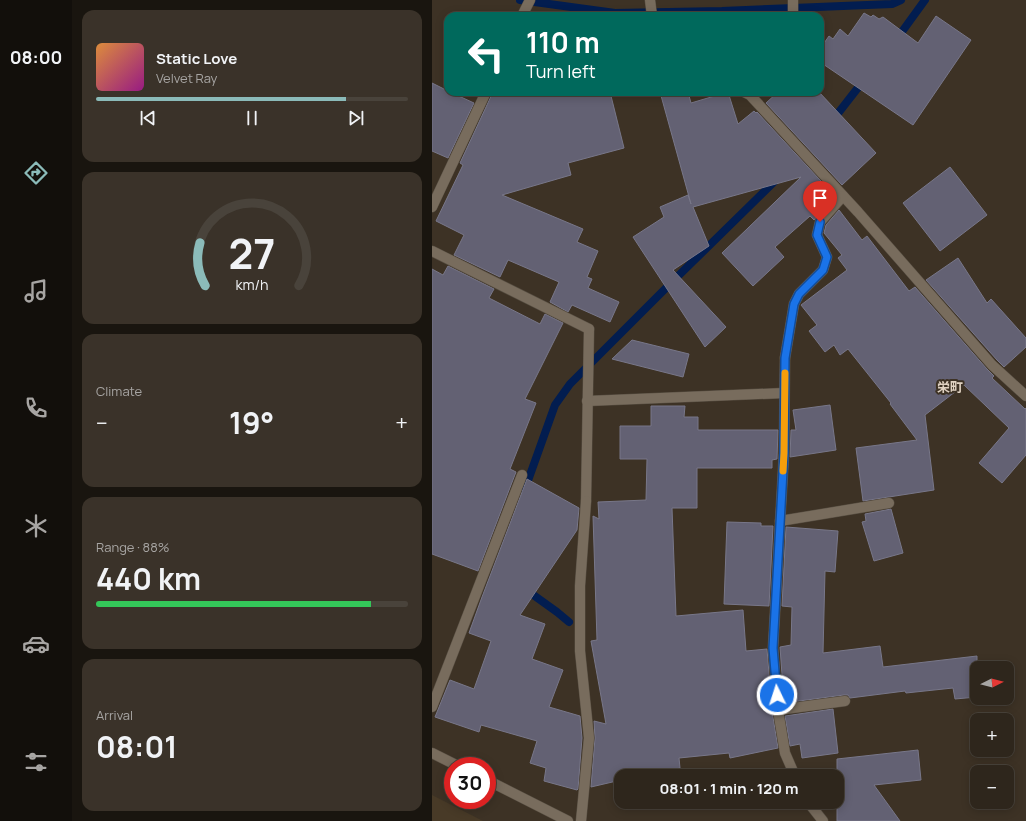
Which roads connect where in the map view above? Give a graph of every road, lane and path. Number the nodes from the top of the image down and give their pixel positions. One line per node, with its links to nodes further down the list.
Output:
1 (530, 0): 4 (street)
2 (650, 0): 5 (street)
3 (793, 0): 6 (street)
4 (524, 12)
5 (652, 12)
6 (793, 12)
7 (484, 96): 10 (street)
8 (750, 96): 9 (street)
9 (843, 196): 12 (street); 13 (street)
10 (432, 207)
11 (432, 251): 14 (street)
12 (784, 393): 14 (street); 17 (street)
13 (1026, 396)
14 (587, 401): 27 (street)
15 (522, 475): 19 (street)
16 (889, 503): 17 (street)
17 (780, 521): 20 (street)
18 (844, 701): 20 (street)
19 (432, 707)
20 (778, 710): 23 (street)
21 (432, 753): 22 (street)
22 (444, 759)
23 (792, 769)
24 (496, 785): 26 (street)
25 (814, 809): 28 (street)
26 (568, 821)
27 (581, 821)
28 (823, 821)

